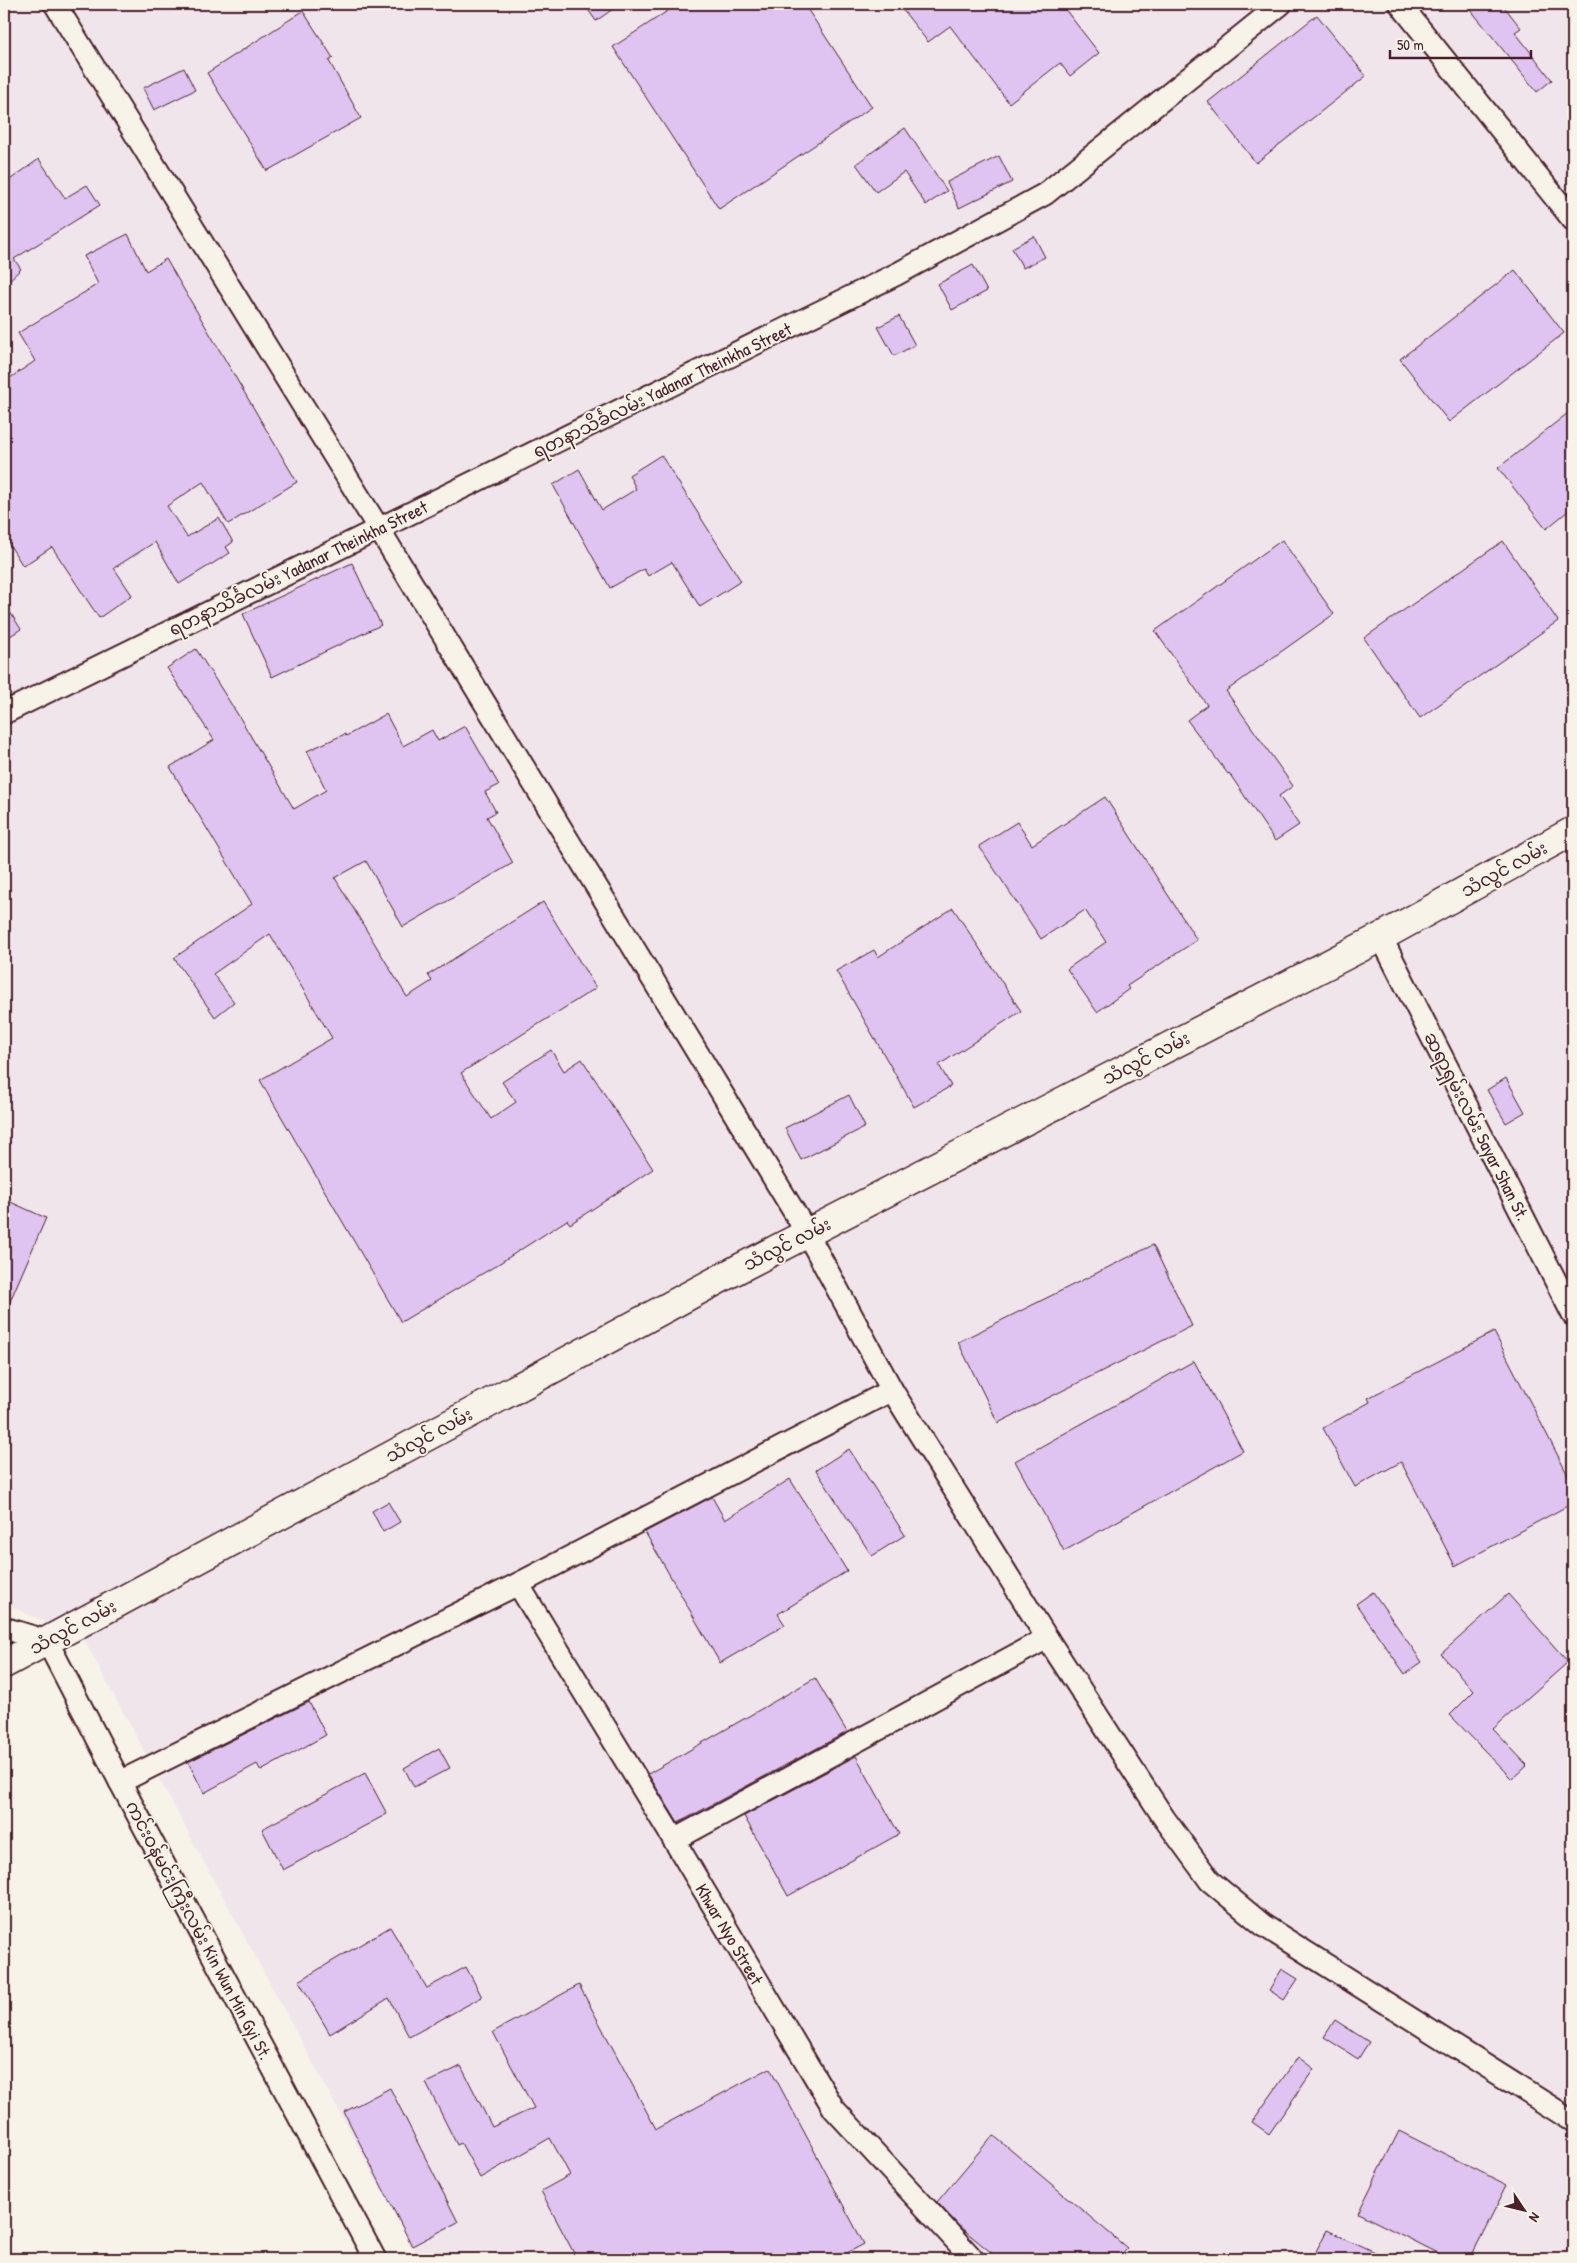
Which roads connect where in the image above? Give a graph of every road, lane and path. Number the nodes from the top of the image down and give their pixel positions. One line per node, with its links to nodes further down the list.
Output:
1 (55, 4): 5 (street)
2 (1280, 4): 5 (street, ရတနာသိင်္ခလမ်း Yadanar Theinkha Street)
3 (1400, 4): 4 (street)
4 (1573, 220)
5 (379, 529): 6 (street, ရတနာသိင်္ခလမ်း Yadanar Theinkha Street); 9 (street)
6 (4, 713)
7 (1573, 831): 8 (street, သံလွင် လမ်း)
8 (1380, 937): 9 (street, သံလွင် လမ်း); 10 (street, ဆရာရှမ်းလမ်း Sayar Shan St.)
9 (807, 1233): 11 (street); 15 (street, သံလွင် လမ်း)
10 (1573, 1315)
11 (892, 1390): 12 (street); 14 (street)
12 (518, 1584): 17 (street); 18 (street, Khwar Nyo Street)
13 (4, 1628): 15 (street)
14 (1047, 1638): 18 (street); 19 (street)
15 (47, 1641): 16 (street, သံလွင် လမ်း); 17 (street, ကင်းဝန်မင်းကြီးလမ်း Kin Wun Min Gyi St.)
16 (4, 1664)
17 (120, 1782): 20 (street, ကင်းဝန်မင်းကြီးလမ်း Kin Wun Min Gyi St.)
18 (674, 1840): 21 (street, Khwar Nyo Street)
19 (1573, 2121)
20 (375, 2259)
21 (973, 2259)

